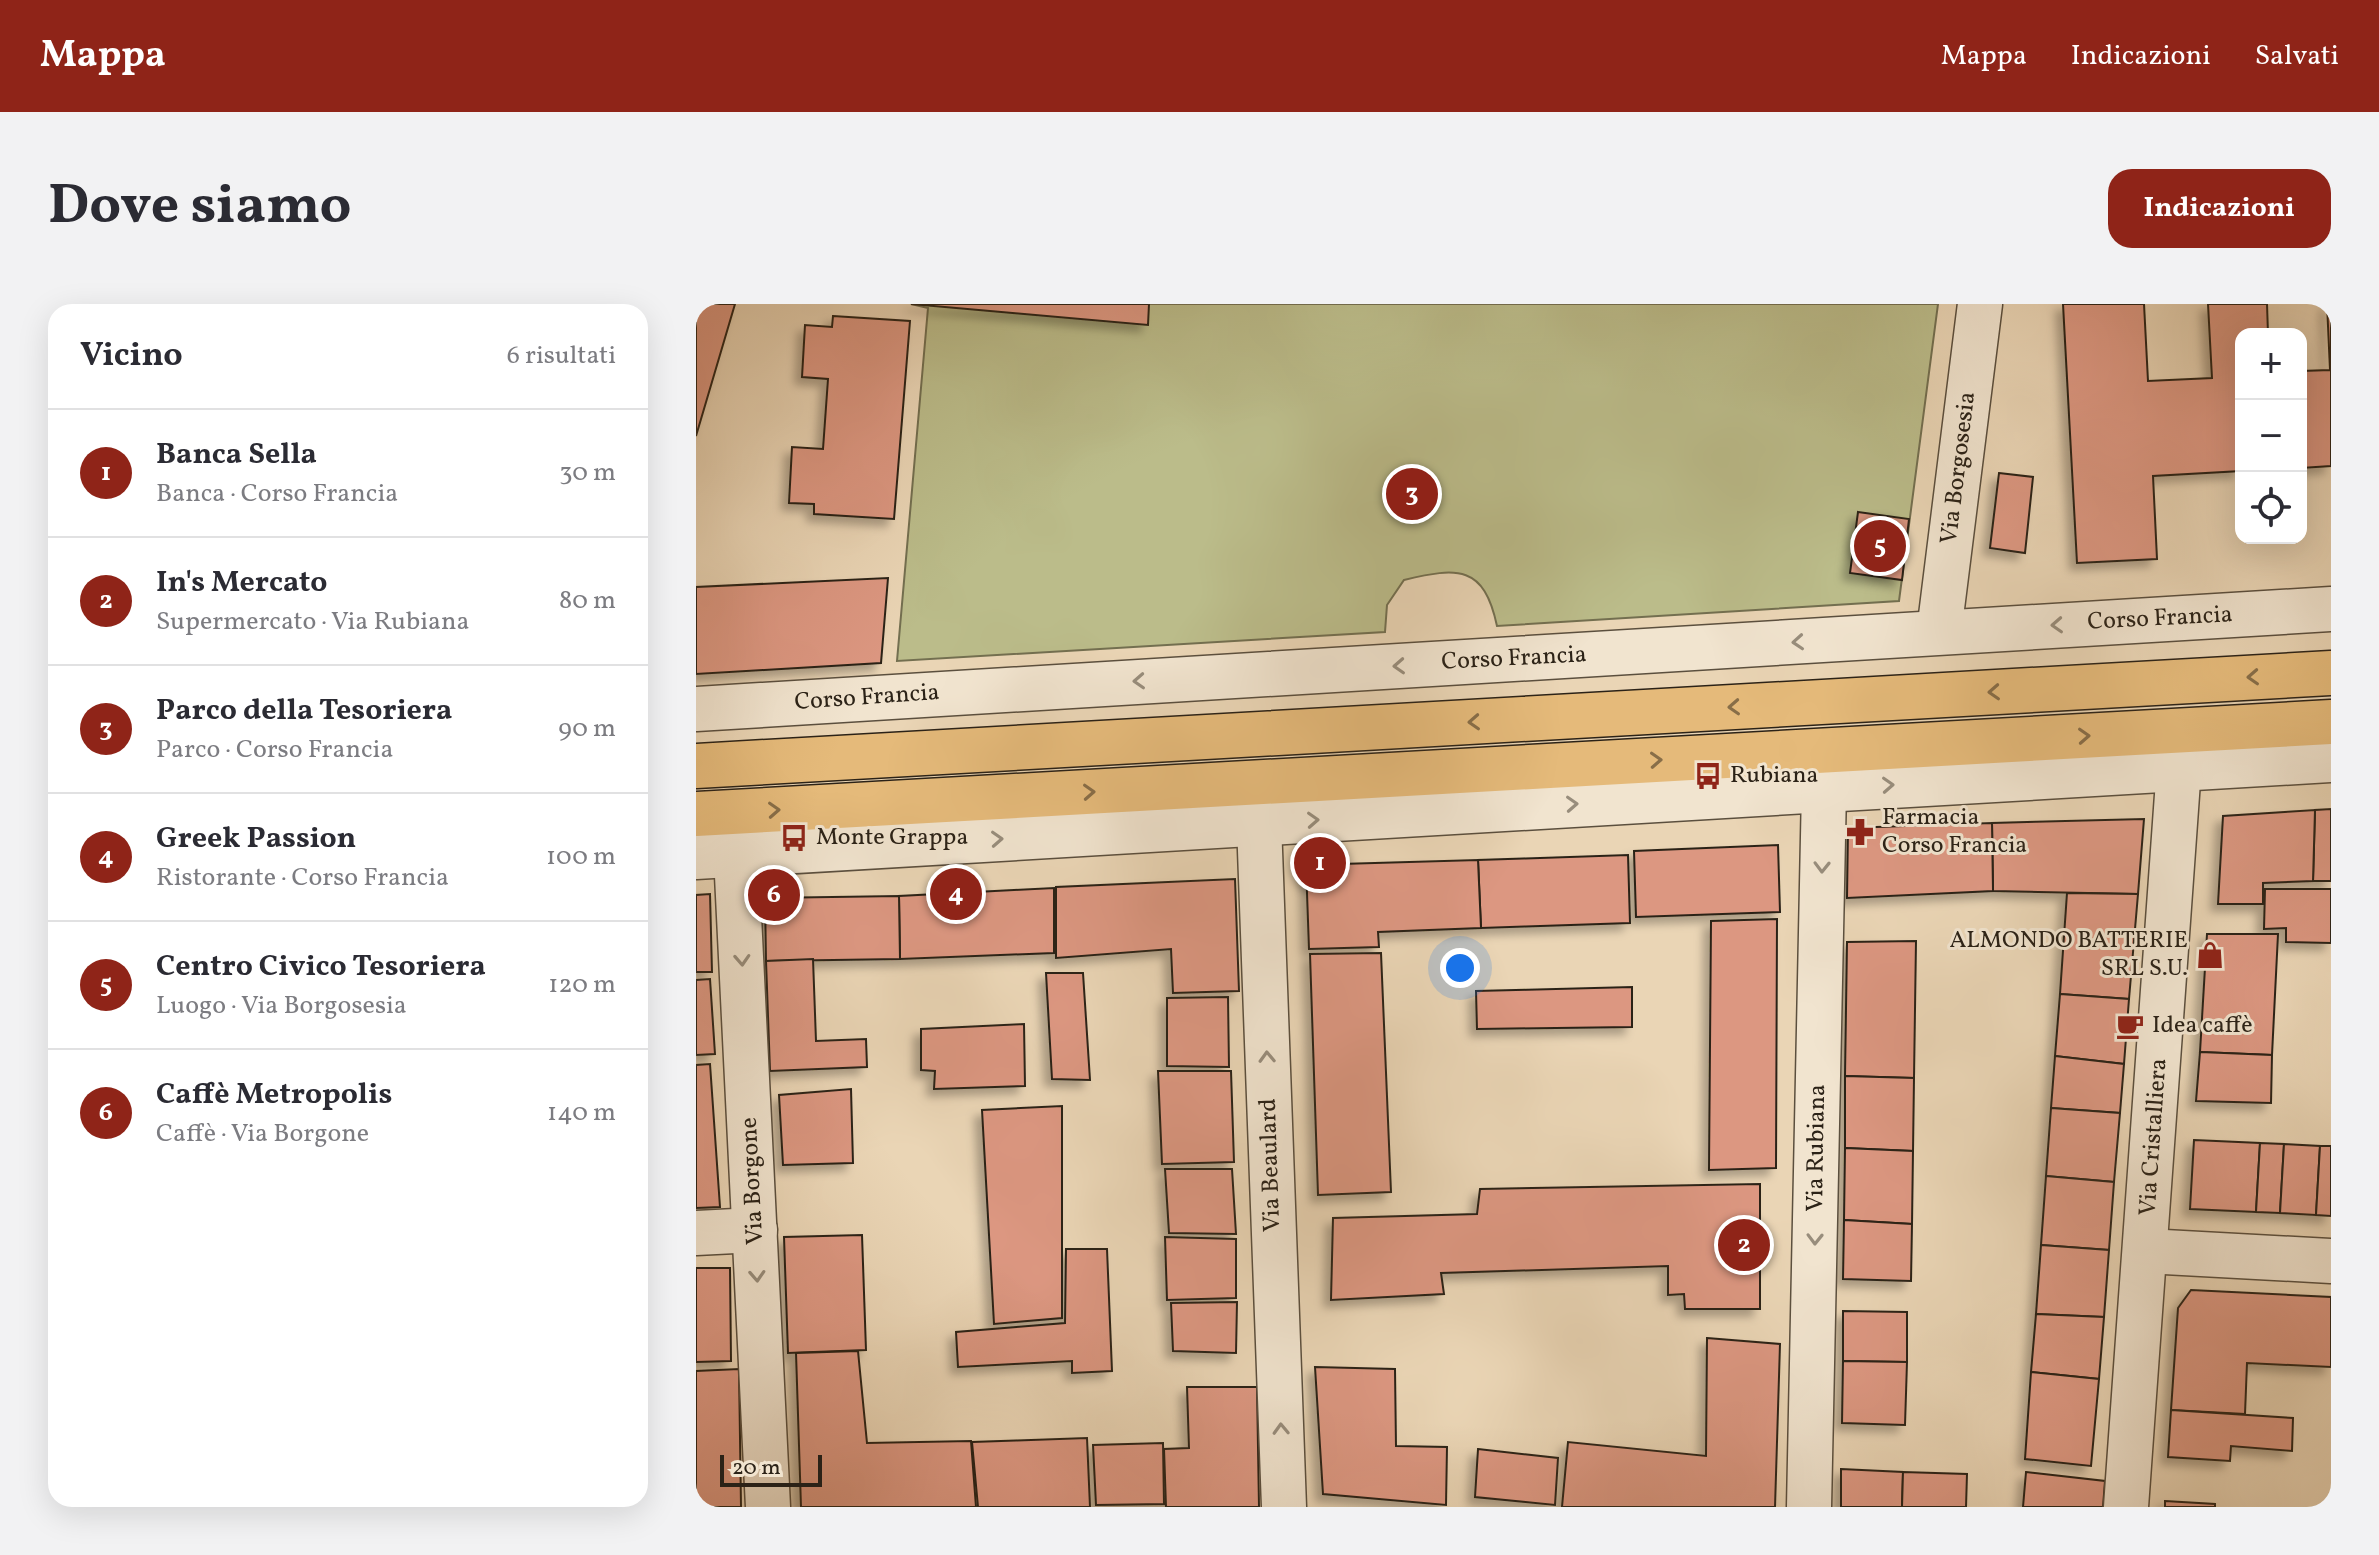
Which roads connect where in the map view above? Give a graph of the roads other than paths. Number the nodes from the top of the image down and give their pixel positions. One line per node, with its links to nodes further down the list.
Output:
1 (1980, 304): 3 (street, Via Borgosesia)
2 (2331, 609): 3 (street, Corso Francia, one-way to 3)
3 (1939, 632): 5 (street, Corso Francia, one-way to 5)
4 (2331, 673): 8 (main road, one-way to 8)
5 (696, 709)
6 (2331, 722): 11 (main road, one-way to 6)
7 (2331, 760): 9 (street)
8 (696, 766)
9 (2179, 767): 10 (street, one-way to 9); 16 (street, Via Cristalliera)
10 (1824, 789): 12 (street, one-way to 10); 20 (street, Via Rubiana, one-way to 20)
11 (696, 814)
12 (1259, 823): 13 (street, one-way to 12); 19 (street, Via Beaulard, one-way to 12)
13 (716, 856): 14 (street, Via Borgone, one-way to 14)
14 (755, 1230): 15 (street); 18 (street, Via Borgone, one-way to 18)
15 (696, 1233)
16 (2146, 1251): 17 (street); 21 (street, Via Cristalliera)
17 (2331, 1261)
18 (768, 1507)
19 (1284, 1507)
20 (1809, 1507)
21 (2126, 1507)

